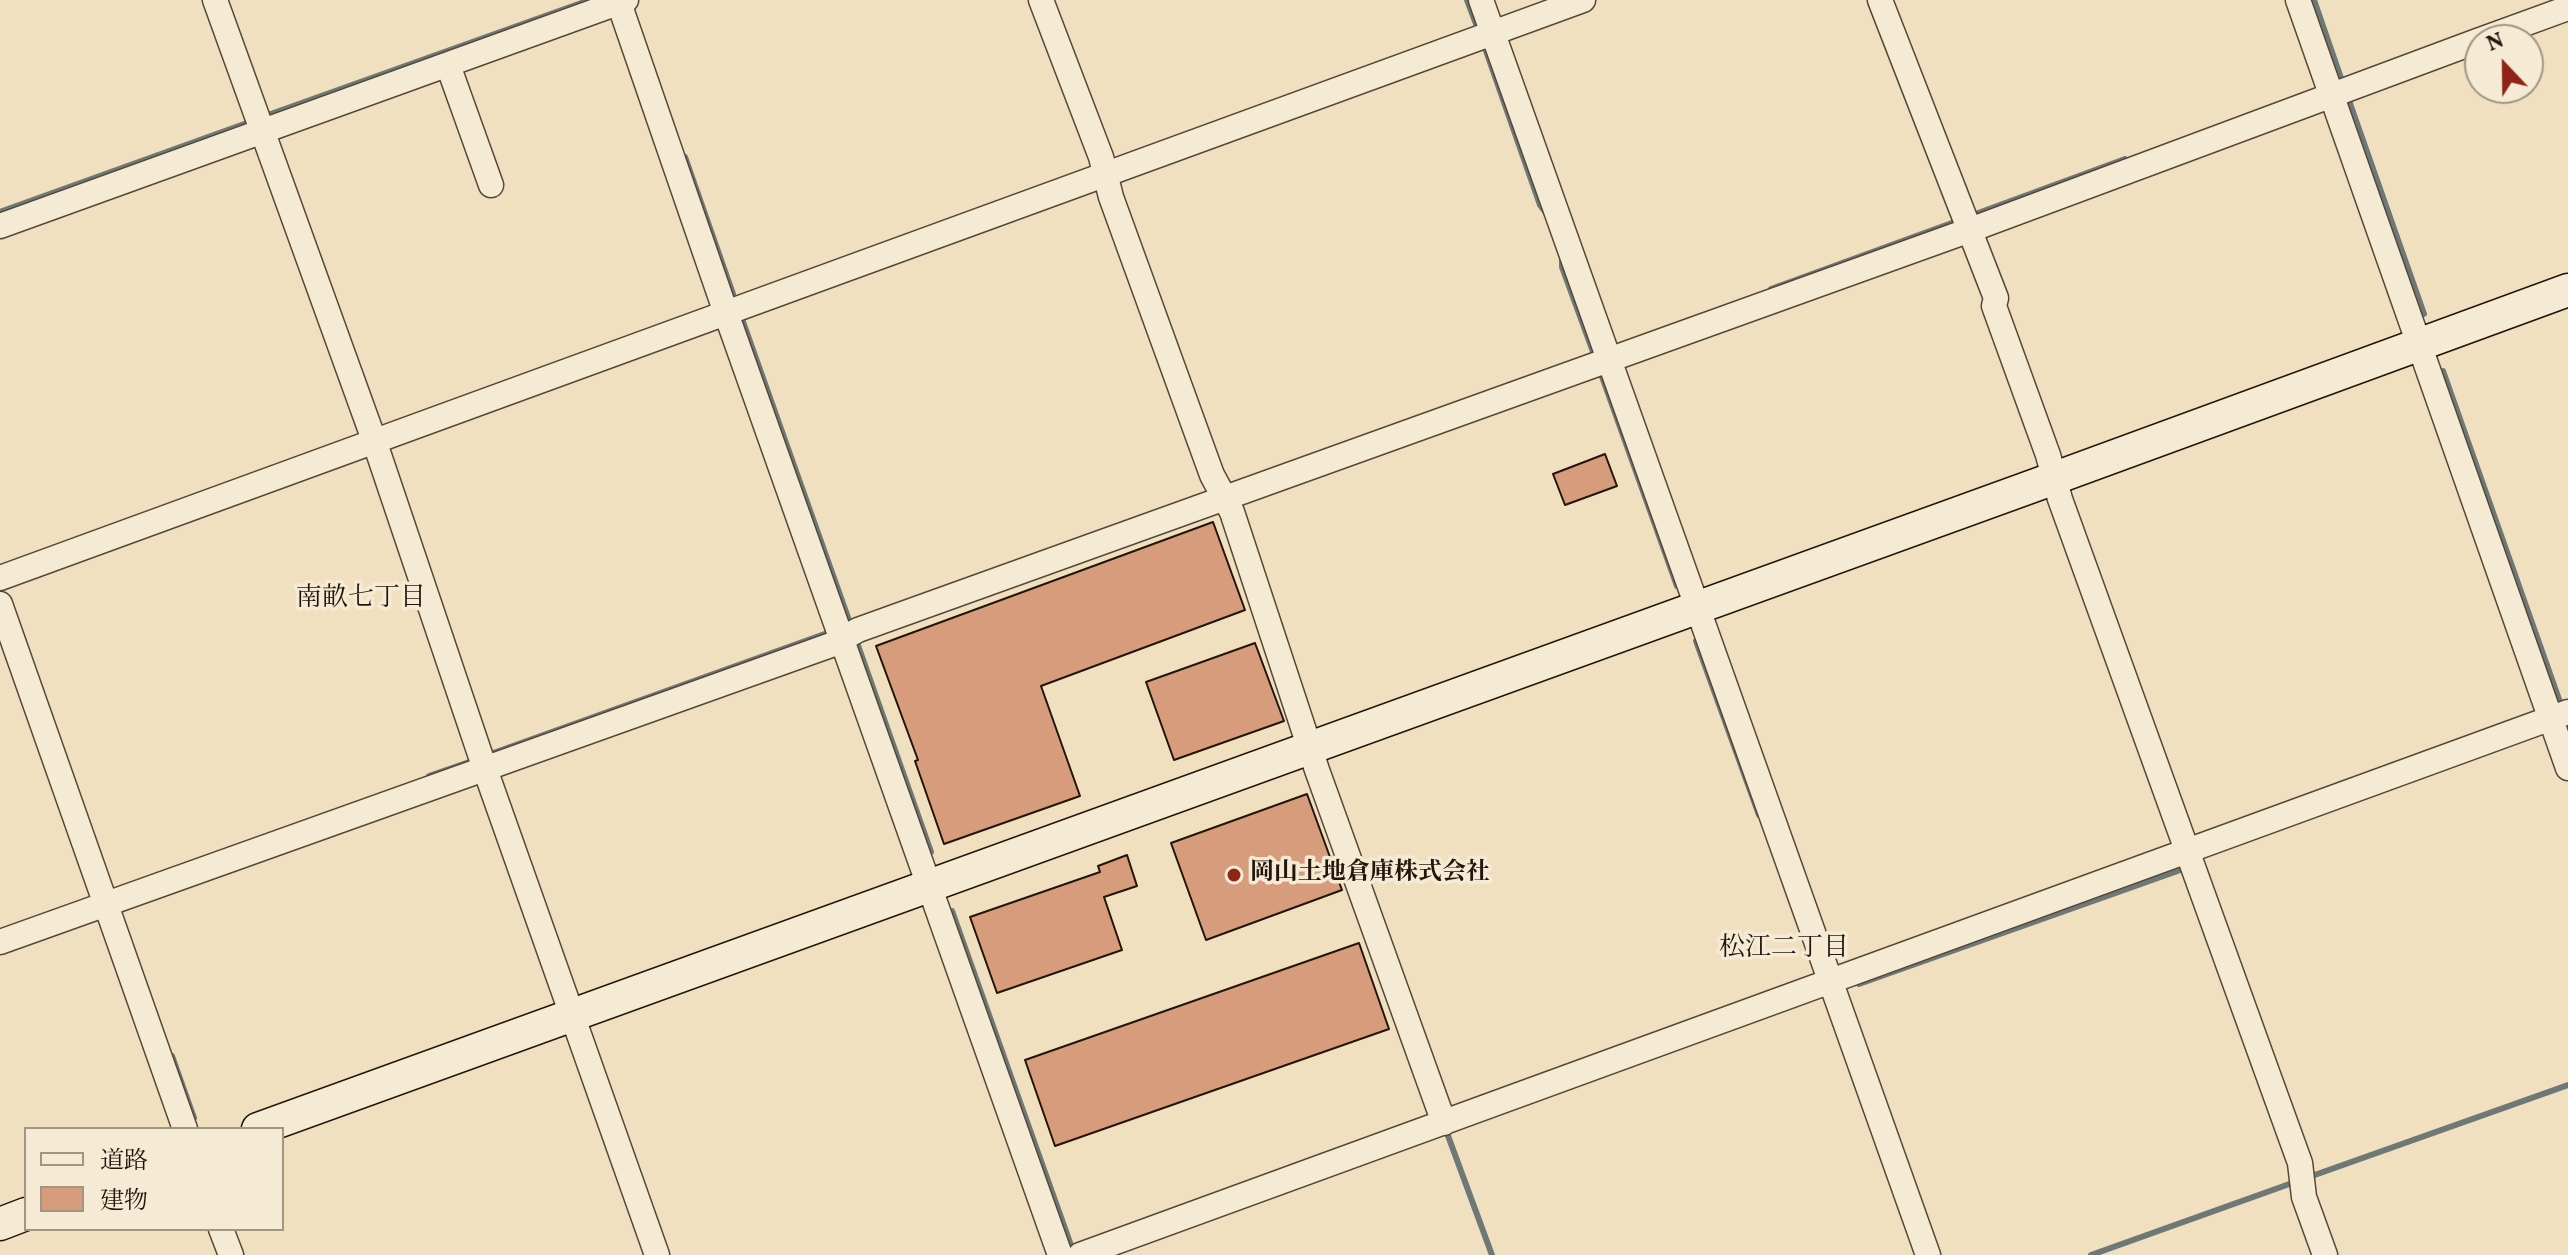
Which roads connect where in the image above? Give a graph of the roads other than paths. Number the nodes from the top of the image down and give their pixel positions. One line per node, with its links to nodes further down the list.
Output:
1 (215, 0): 14 (street)
2 (1041, 0): 15 (street)
3 (1481, 0): 10 (street)
4 (1583, 0): 10 (street)
5 (1880, 0): 17 (street)
6 (2298, 0): 13 (street)
7 (621, 1): 12 (street); 20 (street)
8 (2568, 8): 9 (street)
9 (2524, 24)
10 (1492, 33): 15 (street); 22 (street)
11 (2464, 45): 13 (street)
12 (448, 65): 14 (street); 16 (street)
13 (2336, 89): 17 (street); 21 (street)
14 (263, 132): 18 (street); 23 (street)
15 (1104, 174): 20 (street); 25 (street)
16 (491, 185)
17 (1967, 222): 22 (street); 24 (street)
18 (0, 226)
19 (2568, 290): 21 (street)
20 (726, 313): 23 (street); 29 (street)
21 (2417, 344): 24 (street); 30 (street)
22 (1602, 356): 25 (street); 28 (street)
23 (374, 440): 26 (street); 32 (street)
24 (2055, 478): 28 (street); 34 (street)
25 (1221, 491): 29 (street); 31 (street)
26 (3, 577)
27 (0, 604): 36 (street)
28 (1698, 607): 31 (street); 38 (street)
29 (846, 632): 32 (street); 35 (street)
30 (2559, 715): 33 (street); 34 (street)
31 (1310, 748): 35 (street); 40 (street)
32 (483, 761): 36 (street); 39 (street)
33 (2568, 768)
34 (2188, 850): 38 (street); 51 (street)
35 (929, 886): 39 (street); 48 (street)
36 (108, 898): 37 (street); 41 (street)
37 (0, 942)
38 (1827, 988): 40 (street); 50 (street)
39 (574, 1014): 42 (street); 47 (street)
40 (1444, 1123): 49 (street)
41 (184, 1127)
42 (263, 1127)
43 (24, 1215): 44 (street)
44 (0, 1224)
45 (222, 1231): 46 (street)
46 (231, 1255)
47 (657, 1255)
48 (1060, 1255)
49 (1081, 1255)
50 (1928, 1255)
51 (2325, 1255)

